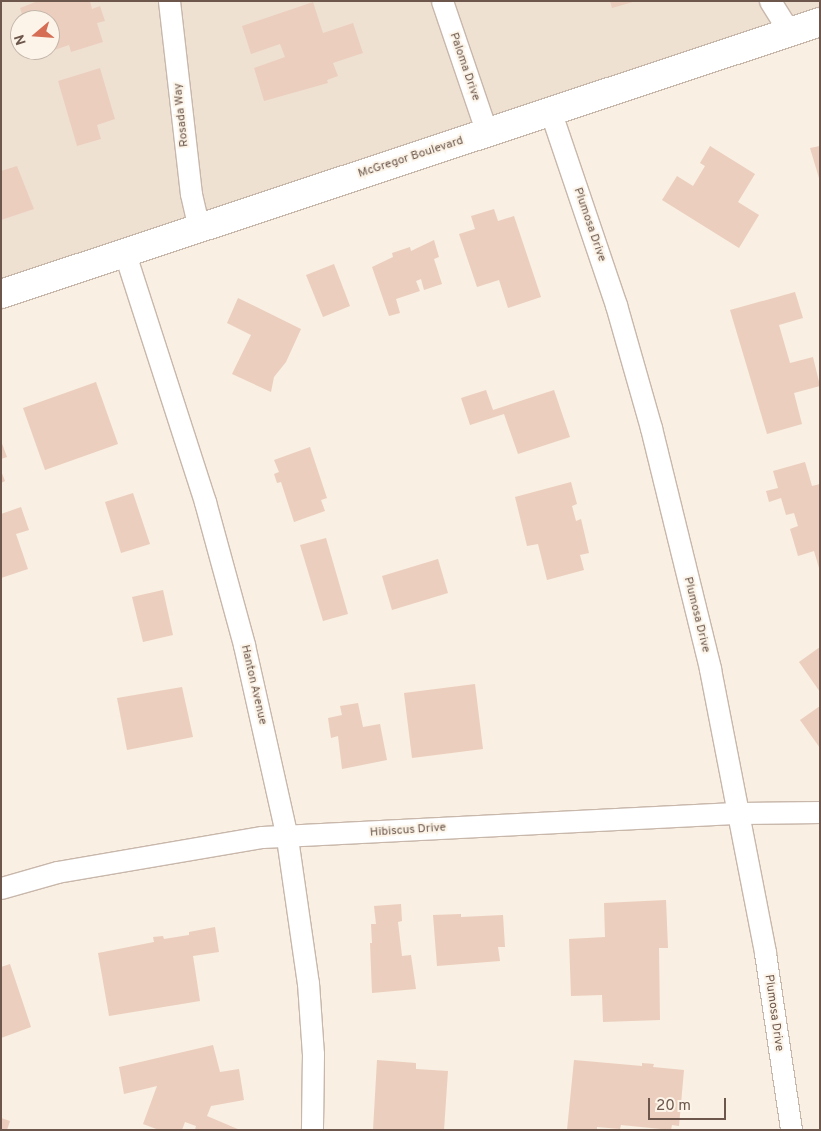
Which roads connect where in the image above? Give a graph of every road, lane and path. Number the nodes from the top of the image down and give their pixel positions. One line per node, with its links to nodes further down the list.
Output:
1 (169, 1): 8 (street, Rosada Way)
2 (442, 1): 7 (street, Paloma Drive)
3 (770, 1): 5 (street)
4 (820, 22): 5 (main road, McGregor Boulevard)
5 (789, 32): 6 (main road, McGregor Boulevard)
6 (551, 113): 7 (main road, McGregor Boulevard); 12 (street, Plumosa Drive)
7 (486, 133): 8 (main road, McGregor Boulevard)
8 (198, 228): 9 (main road, McGregor Boulevard)
9 (125, 254): 10 (main road, McGregor Boulevard); 13 (street, Hanton Avenue)
10 (1, 294)
11 (820, 812): 12 (street, Hibiscus Drive)
12 (739, 813): 13 (street, Hibiscus Drive); 16 (street, Plumosa Drive)
13 (287, 838): 14 (street, Hibiscus Drive); 15 (street, Hanton Avenue)
14 (1, 888)
15 (312, 1130)
16 (791, 1130)

